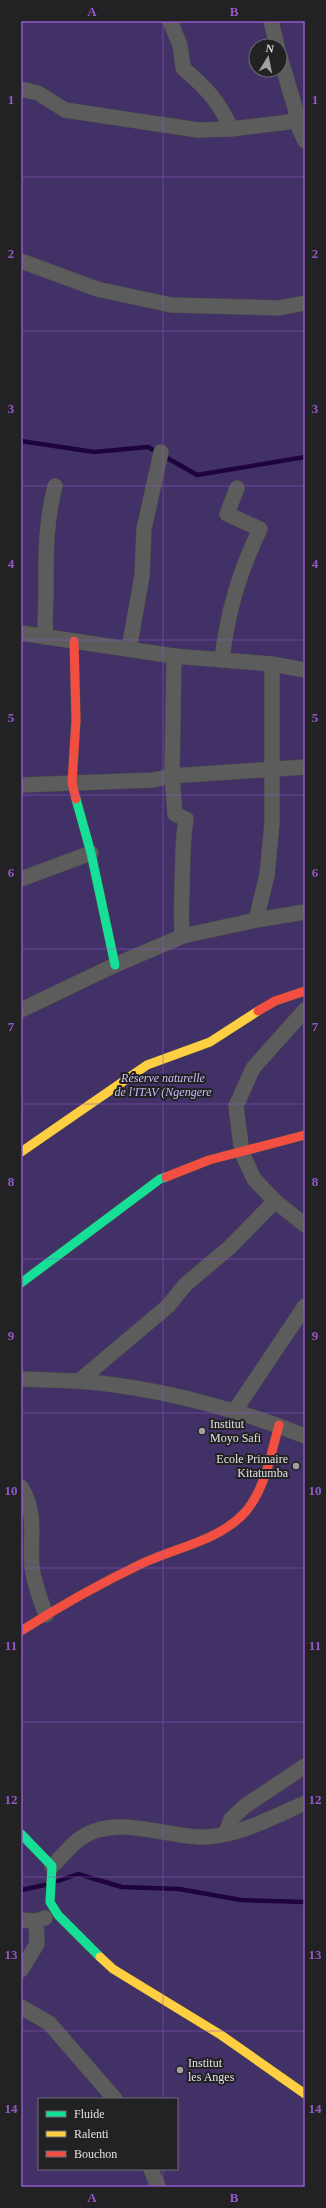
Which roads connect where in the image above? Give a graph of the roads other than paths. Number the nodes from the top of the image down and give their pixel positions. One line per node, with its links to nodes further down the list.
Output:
1 (170, 21): 7 (street)
2 (271, 21): 3 (street)
3 (275, 38)
4 (286, 78): 6 (street)
5 (21, 89): 7 (street)
6 (300, 120): 7 (street); 8 (street)
7 (231, 129)
8 (305, 141)
9 (21, 261): 10 (street)
10 (305, 303)
11 (161, 452): 17 (street)
12 (55, 486): 15 (street)
13 (237, 488): 19 (street)
14 (21, 633): 15 (street)
15 (46, 637): 16 (street)
16 (74, 641): 17 (street); 25 (street)
17 (129, 648): 18 (street)
18 (174, 656): 19 (street); 24 (street)
19 (222, 660): 20 (street)
20 (272, 664): 21 (street); 23 (street)
21 (305, 670)
22 (305, 767): 23 (street)
23 (273, 769): 24 (street); 30 (street)
24 (172, 776): 25 (street); 31 (street)
25 (72, 783): 26 (street); 27 (street)
26 (21, 784)
27 (91, 853): 28 (street); 32 (street)
28 (21, 879)
29 (305, 912): 30 (street)
30 (256, 920): 31 (street)
31 (183, 936): 32 (street)
32 (115, 965): 34 (street)
33 (305, 991): 37 (street)
34 (21, 1010)
35 (305, 1010): 38 (street)
36 (305, 1135): 38 (street)
37 (21, 1152)
38 (242, 1154): 39 (street); 41 (street)
39 (275, 1202): 40 (street); 44 (street)
40 (305, 1225)
41 (21, 1283)
42 (305, 1306): 45 (street)
43 (21, 1379): 44 (street)
44 (79, 1381): 45 (street)
45 (234, 1412): 46 (street)
46 (279, 1426): 47 (street); 49 (street)
47 (305, 1436)
48 (21, 1487): 49 (street)
49 (46, 1615): 50 (street)
50 (21, 1631)
51 (305, 1766): 53 (street)
52 (305, 1803): 53 (street)
53 (226, 1833): 55 (street)
54 (21, 1834): 55 (street)
55 (52, 1872): 56 (street)
56 (58, 1915): 58 (street); 61 (street)
57 (21, 1920): 58 (street)
58 (36, 1921): 59 (street)
59 (21, 1970)
60 (21, 2007): 62 (street)
61 (303, 2088)
62 (114, 2098)
63 (151, 2170): 64 (street)
64 (158, 2187)

